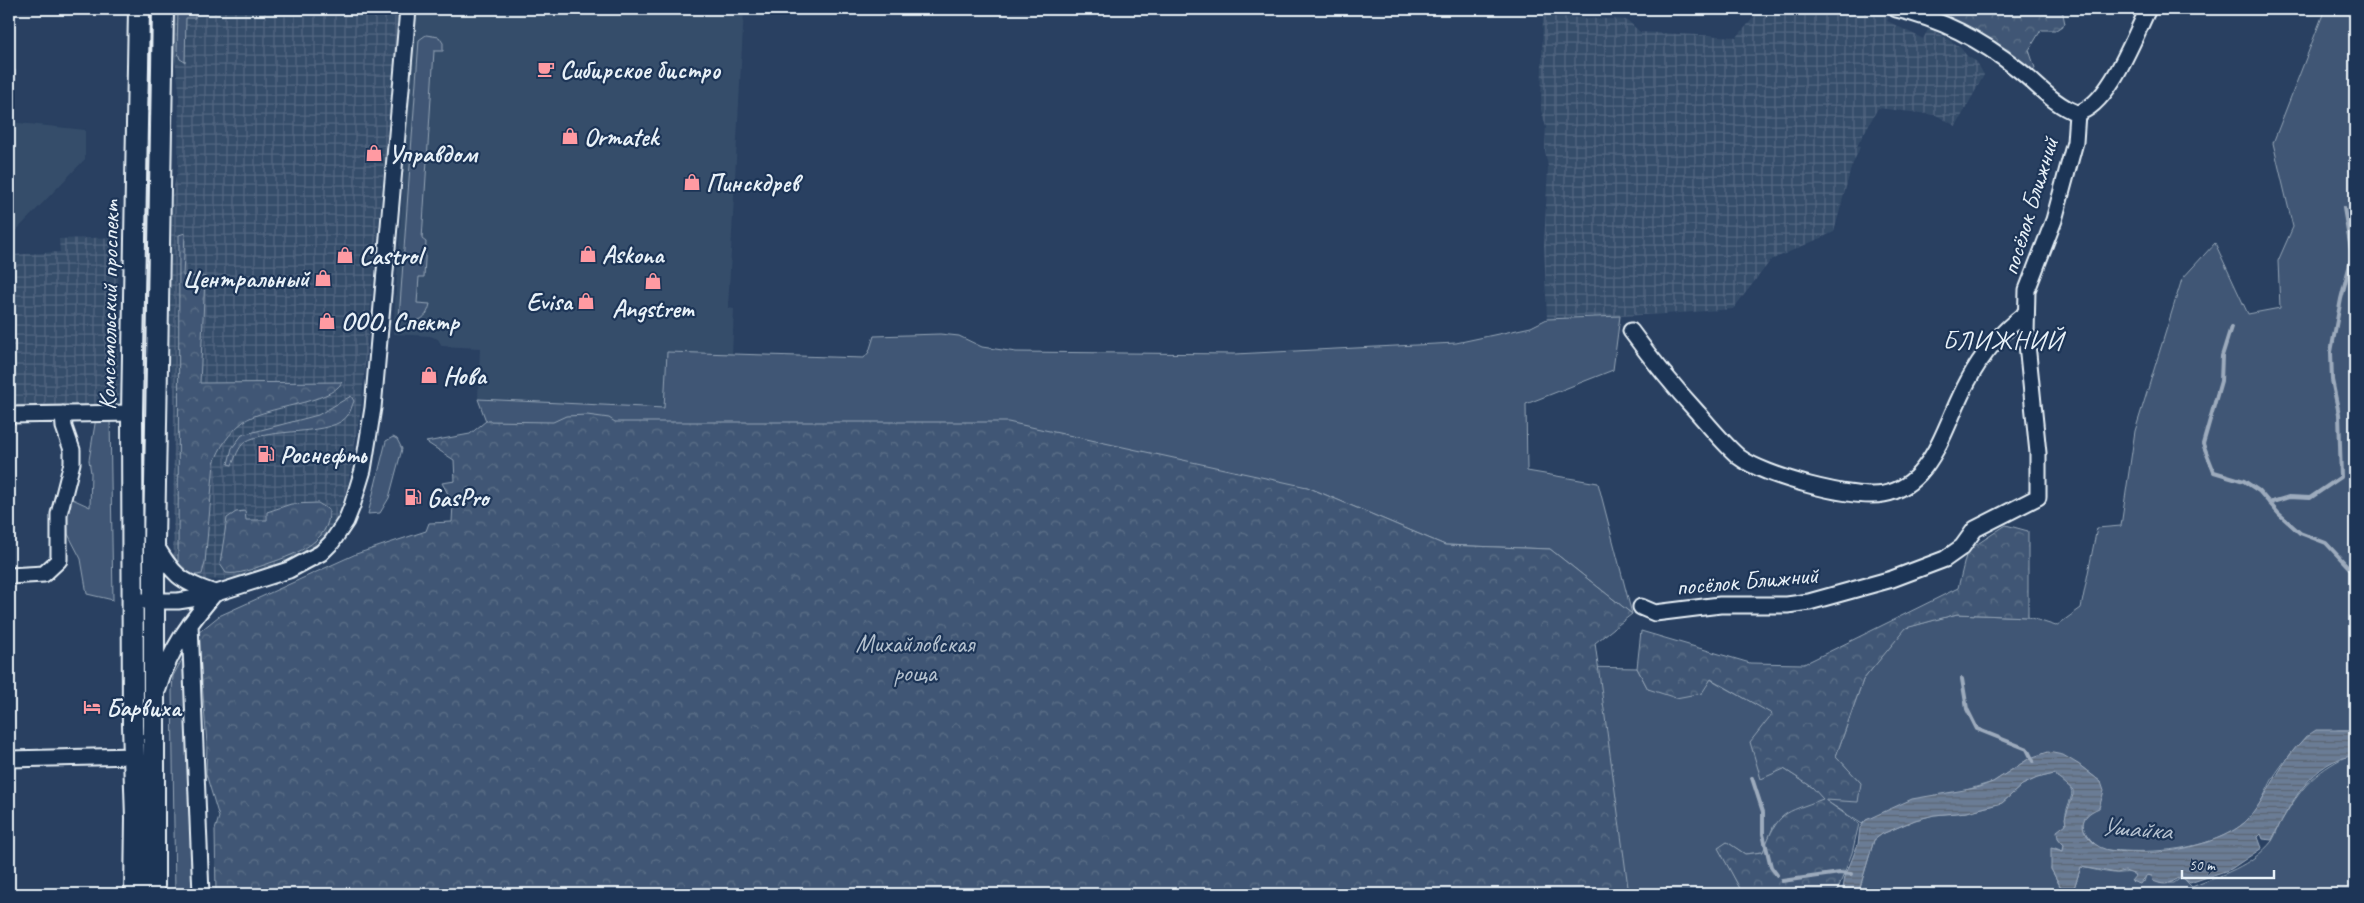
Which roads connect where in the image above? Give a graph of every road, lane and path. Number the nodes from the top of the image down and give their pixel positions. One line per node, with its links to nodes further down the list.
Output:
1 (139, 9): 9 (main road, Комсомольский проспект)
2 (163, 9): 12 (main road, Комсомольский проспект)
3 (408, 9): 14 (street)
4 (1896, 9): 6 (street)
5 (2148, 9): 6 (street)
6 (2077, 113): 7 (street, посёлок Ближний)
7 (2026, 313): 8 (street, посёлок Ближний); 17 (street, посёлок Ближний)
8 (1632, 331)
9 (132, 413): 10 (street); 15 (main road, Комсомольский проспект)
10 (63, 414): 11 (street); 13 (street)
11 (9, 415)
12 (154, 543): 14 (street); 16 (main road, Комсомольский проспект)
13 (9, 576)
14 (214, 594): 16 (street); 18 (street, Комсомольский проспект)
15 (133, 601): 16 (street); 20 (main road, Комсомольский проспект)
16 (154, 602): 19 (main road, Комсомольский проспект)
17 (1641, 608)
18 (190, 624): 19 (street, Комсомольский проспект); 25 (street)
19 (155, 700): 21 (main road, Комсомольский проспект)
20 (135, 756): 21 (main road); 22 (street); 23 (main road, Комсомольский проспект)
21 (155, 756): 24 (main road, Комсомольский проспект)
22 (9, 759)
23 (135, 894)
24 (154, 894)
25 (202, 894)

